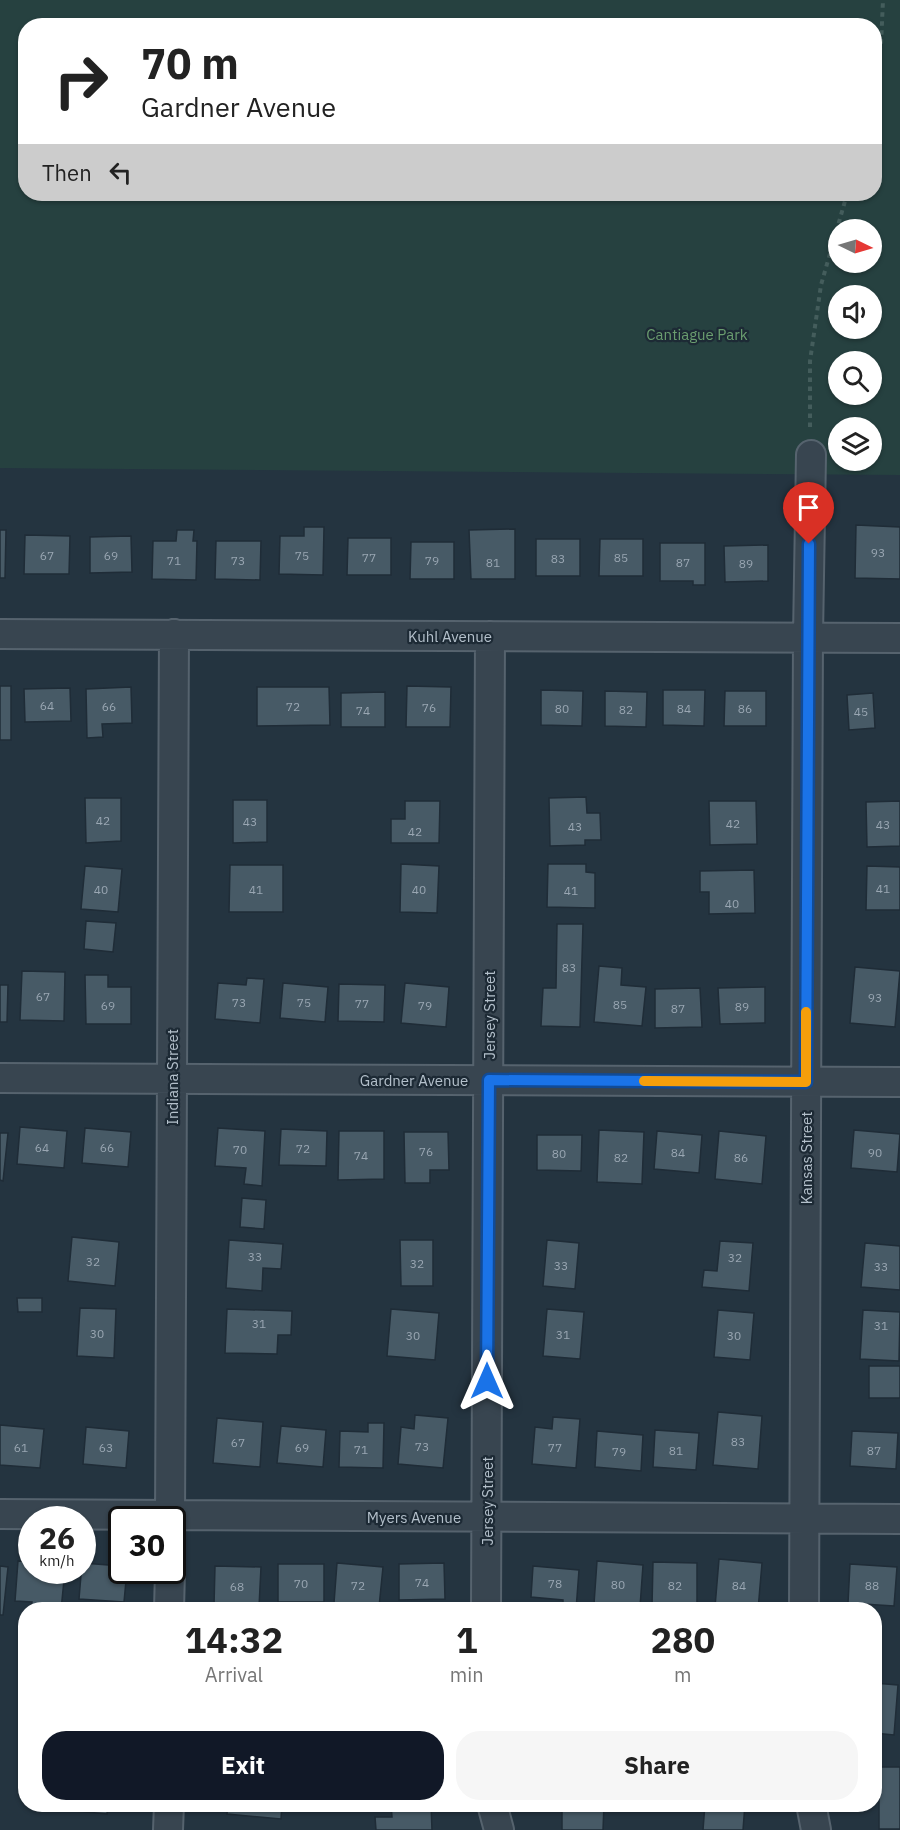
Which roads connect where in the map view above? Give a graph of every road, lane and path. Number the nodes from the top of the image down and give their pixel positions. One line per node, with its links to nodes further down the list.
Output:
1 (883, 0): 2 (path)
2 (882, 22)
3 (845, 201): 4 (path)
4 (811, 455): 8 (street, Kansas Street)
5 (0, 633): 6 (street, Kuhl Avenue)
6 (174, 634): 7 (street, Kuhl Avenue); 11 (street, Indiana Street)
7 (490, 636): 8 (street, Kuhl Avenue); 12 (street, Jersey Street)
8 (808, 637): 9 (street, Kuhl Avenue); 13 (street, Kansas Street)
9 (900, 638)
10 (0, 1078): 11 (street, Gardner Avenue)
11 (172, 1079): 12 (street, Gardner Avenue); 15 (street, Indiana Street)
12 (489, 1080): 13 (street, Gardner Avenue); 19 (street, Jersey Street)
13 (806, 1082): 14 (street, Gardner Avenue); 20 (street, Kansas Street)
14 (900, 1082)
15 (170, 1506)
16 (0, 1514): 17 (street, Myers Avenue)
17 (108, 1516)
18 (186, 1517): 19 (street, Myers Avenue)
19 (487, 1517): 20 (street, Myers Avenue); 24 (street, Jersey Street)
20 (804, 1518): 21 (street, Myers Avenue); 25 (street, Kansas Street)
21 (900, 1519)
22 (170, 1584): 23 (street)
23 (170, 1602)
24 (486, 1602)
25 (804, 1602)
26 (169, 1812): 29 (street)
27 (494, 1812): 30 (street)
28 (813, 1812): 31 (street)
29 (168, 1830)
30 (498, 1830)
31 (816, 1830)

